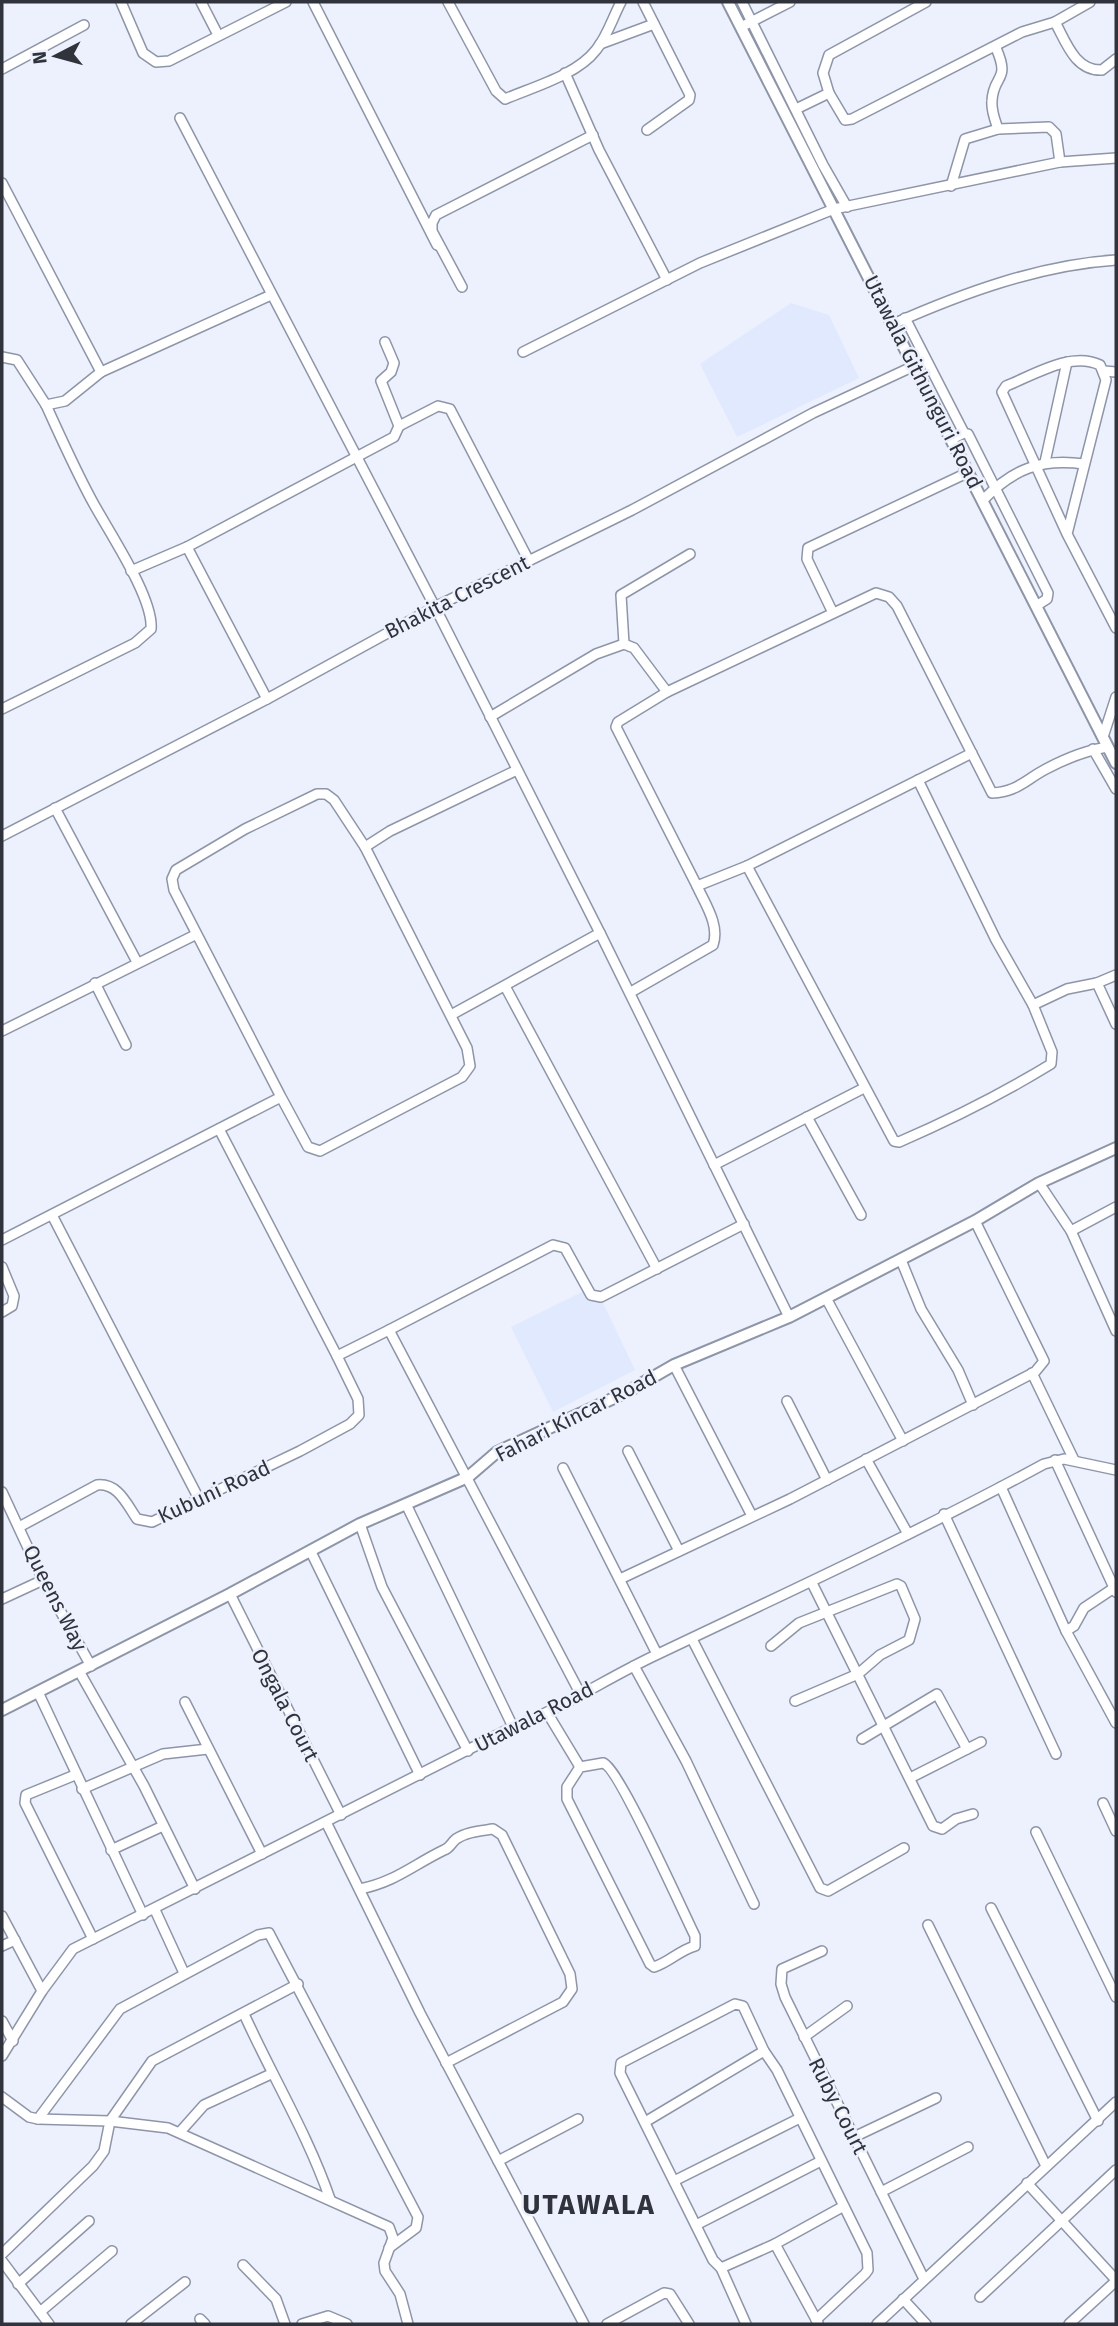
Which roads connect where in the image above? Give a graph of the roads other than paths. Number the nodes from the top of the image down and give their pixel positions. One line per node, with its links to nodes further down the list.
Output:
1 (121, 2): 18 (street)
2 (201, 2): 18 (street)
3 (286, 2): 18 (street)
4 (313, 2): 36 (street)
5 (448, 2): 23 (street)
6 (621, 2): 19 (street)
7 (643, 2): 15 (street)
8 (729, 2): 17 (street, Utawala Githunguri Road)
9 (742, 2): 13 (street)
10 (790, 2): 13 (street)
11 (926, 2): 24 (street)
12 (1090, 2): 14 (street)
13 (752, 21): 17 (street); 25 (street)
14 (1055, 22): 20 (street); 21 (street)
15 (654, 24): 19 (street); 28 (street)
16 (84, 25): 22 (street)
17 (741, 27): 35 (street, Utawala Githunguri Road)
18 (218, 35)
19 (600, 44): 23 (street)
20 (996, 48): 24 (street); 27 (street)
21 (1116, 59)
22 (2, 69)
23 (565, 73): 29 (street)
24 (829, 93): 25 (street)
25 (796, 109): 34 (street)
26 (180, 118): 40 (street)
27 (998, 129): 31 (street); 33 (street)
28 (647, 130)
29 (593, 135): 36 (street); 38 (street)
30 (1116, 158): 31 (street)
31 (1060, 162): 33 (street)
32 (2, 183): 49 (street)
33 (951, 186): 34 (street)
34 (847, 206): 35 (street)
35 (834, 209): 38 (street); 42 (street, Utawala Githunguri Road)
36 (437, 245): 39 (street)
37 (1116, 260): 41 (street)
38 (667, 280): 44 (street)
39 (462, 287)
40 (271, 295): 49 (street); 55 (street)
41 (905, 318): 42 (street); 53 (street)
42 (893, 324): 47 (street, Utawala Githunguri Road)
43 (384, 342): 52 (street)
44 (523, 352)
45 (2, 357): 51 (street)
46 (1067, 362): 48 (street); 56 (street); 58 (street)
47 (916, 365): 54 (street, Utawala Githunguri Road); 67 (street, Bhakita Crescent)
48 (1104, 371): 50 (street); 57 (street)
49 (101, 372): 51 (street)
50 (1116, 372)
51 (46, 405): 68 (street)
52 (399, 426): 55 (street); 67 (street)
53 (964, 433): 54 (street); 60 (street)
54 (952, 439): 59 (street, Utawala Githunguri Road)
55 (355, 457): 64 (street); 70 (street)
56 (1045, 462): 57 (street); 58 (street)
57 (1084, 464): 62 (street)
58 (1034, 465): 60 (street); 62 (street)
59 (969, 472): 61 (street, Utawala Githunguri Road); 71 (street)
60 (995, 485): 61 (street); 63 (street)
61 (983, 500): 65 (street, Utawala Githunguri Road)
62 (1067, 534): 72 (street)
63 (1021, 542): 65 (street); 69 (street)
64 (187, 547): 68 (street); 76 (street)
65 (1008, 549): 69 (street, Utawala Githunguri Road)
66 (690, 554): 73 (street)
67 (529, 561): 70 (street, Bhakita Crescent)
68 (131, 571): 77 (street)
69 (1036, 606): 79 (street, Utawala Githunguri Road)
70 (435, 607): 76 (street, Bhakita Crescent); 78 (street)
71 (832, 613): 74 (street); 81 (street)
72 (1116, 628)
73 (624, 644): 74 (street); 78 (street)
74 (667, 692): 91 (street)
75 (1116, 697): 79 (street)
76 (267, 699): 87 (street, Bhakita Crescent)
77 (2, 709)
78 (490, 717): 83 (street)
79 (1106, 742): 80 (street); 82 (street, Utawala Githunguri Road)
80 (1093, 749): 81 (street); 84 (street)
81 (972, 753): 85 (street)
82 (1116, 763)
83 (517, 770): 89 (street); 92 (street)
84 (1114, 778): 86 (street)
85 (918, 780): 90 (street); 100 (street)
86 (1116, 789)
87 (55, 808): 88 (street, Bhakita Crescent); 94 (street)
88 (2, 836)
89 (365, 847): 93 (street); 101 (street)
90 (747, 866): 91 (street); 105 (street)
91 (697, 886): 99 (street)
92 (600, 933): 98 (street); 99 (street)
93 (195, 935): 94 (street); 106 (street)
94 (137, 962): 96 (street)
95 (1116, 975): 97 (street)
96 (95, 983): 103 (street); 104 (street)
97 (1097, 983): 100 (street); 102 (street)
98 (506, 988): 101 (street); 121 (street)
99 (631, 992): 110 (street)
100 (1033, 1005): 105 (street)
101 (450, 1015): 106 (street)
102 (1116, 1024)
103 (2, 1031)
104 (126, 1045)
105 (863, 1088): 107 (street)
106 (281, 1097): 108 (street)
107 (807, 1117): 110 (street); 114 (street)
108 (219, 1129): 113 (street); 127 (street)
109 (1116, 1148): 111 (street, Fahari Kincar Road)
110 (714, 1165): 116 (street)
111 (1039, 1183): 115 (street, Fahari Kincar Road); 117 (street)
112 (1116, 1207): 117 (street)
113 (52, 1214): 118 (street); 143 (street)
114 (861, 1215)
115 (975, 1222): 119 (street, Fahari Kincar Road); 129 (street)
116 (744, 1224): 121 (street); 124 (street)
117 (1071, 1231): 126 (street)
118 (2, 1240)
119 (901, 1260): 122 (street, Fahari Kincar Road); 131 (street)
120 (2, 1267): 123 (street)
121 (657, 1269): 125 (street)
122 (826, 1298): 124 (street, Fahari Kincar Road); 132 (street)
123 (2, 1312)
124 (789, 1317): 128 (street, Fahari Kincar Road)
125 (389, 1330): 127 (street); 139 (street)
126 (1116, 1331)
127 (337, 1356): 143 (street, Kubuni Road)
128 (674, 1366): 139 (street, Fahari Kincar Road); 146 (street)
129 (1032, 1373): 131 (street); 136 (street)
130 (787, 1401): 140 (street)
131 (973, 1405): 132 (street)
132 (902, 1441): 134 (street)
133 (628, 1451): 150 (street)
134 (866, 1459): 140 (street); 149 (street)
135 (1055, 1460): 136 (street, Utawala Road); 141 (street, Utawala Road); 155 (street)
136 (1074, 1460): 138 (street, Utawala Road)
137 (563, 1468): 152 (street)
138 (1116, 1470)
139 (468, 1477): 144 (street, Fahari Kincar Road); 168 (street)
140 (827, 1480): 146 (street)
141 (1002, 1487): 145 (street, Utawala Road); 159 (street)
142 (2, 1492): 148 (street, Queens Way)
143 (200, 1502): 148 (street, Kubuni Road)
144 (406, 1504): 147 (street, Fahari Kincar Road); 174 (street)
145 (944, 1514): 149 (street, Utawala Road); 181 (street)
146 (752, 1516): 150 (street)
147 (360, 1524): 151 (street, Fahari Kincar Road); 180 (street)
148 (19, 1527): 153 (street, Queens Way)
149 (908, 1534): 154 (street, Utawala Road)
150 (678, 1551): 152 (street)
151 (311, 1552): 156 (street, Fahari Kincar Road); 185 (street)
152 (620, 1579): 162 (street)
153 (43, 1580): 157 (street); 163 (street, Queens Way)
154 (812, 1583): 158 (street); 160 (street, Utawala Road)
155 (1115, 1590): 159 (street)
156 (230, 1594): 163 (street, Fahari Kincar Road); 190 (street, Ongala Court)
157 (2, 1599)
158 (829, 1613): 161 (street); 166 (street); 166 (street)
159 (1066, 1631): 173 (street)
160 (692, 1639): 162 (street, Utawala Road); 195 (street)
161 (771, 1646)
162 (657, 1654): 164 (street, Utawala Road)
163 (90, 1666): 165 (street, Fahari Kincar Road)
164 (634, 1666): 168 (street, Utawala Road); 200 (street)
165 (79, 1671): 167 (street, Fahari Kincar Road); 182 (street)
166 (858, 1674): 169 (street); 175 (street)
167 (38, 1692): 171 (street, Fahari Kincar Road); 184 (street)
168 (581, 1695): 172 (street, Utawala Road)
169 (794, 1701)
170 (185, 1702): 178 (street)
171 (2, 1710)
172 (548, 1714): 174 (street, Utawala Road); 183 (street)
173 (1116, 1723)
174 (513, 1727): 180 (street, Utawala Road)
175 (884, 1727): 176 (street); 179 (street); 186 (street)
176 (862, 1739)
177 (981, 1742): 179 (street)
178 (208, 1749): 182 (street); 197 (street)
179 (967, 1749): 186 (street)
180 (468, 1751): 185 (street, Utawala Road)
181 (1056, 1754)
182 (133, 1767): 187 (street); 192 (street)
183 (580, 1767): 183 (street)
184 (75, 1774): 187 (street); 206 (street)
185 (420, 1775): 190 (street, Utawala Road)
186 (910, 1778): 189 (street)
187 (82, 1789): 196 (street)
188 (1102, 1803): 193 (street)
189 (973, 1814)
190 (341, 1815): 191 (street, Utawala Road)
191 (326, 1822): 197 (street, Utawala Road); 199 (street)
192 (163, 1826): 196 (street); 198 (street)
193 (1116, 1831)
194 (1036, 1832): 213 (street)
195 (904, 1848)
196 (111, 1850): 203 (street)
197 (261, 1854): 198 (street, Utawala Road)
198 (195, 1889): 202 (street, Utawala Road)
199 (360, 1889): 221 (street); 221 (street)
200 (754, 1903)
201 (991, 1908): 230 (street)
202 (155, 1910): 203 (street, Utawala Road); 210 (street)
203 (143, 1915): 206 (street, Utawala Road)
204 (2, 1916): 207 (street)
205 (928, 1925): 237 (street)
206 (93, 1939): 212 (street, Utawala Road)
207 (15, 1940): 208 (street); 212 (street)
208 (2, 1946)
209 (822, 1951): 217 (street, Ruby Court)
210 (184, 1973): 211 (street); 227 (street)
211 (298, 1984): 215 (street); 248 (street)
212 (42, 1991): 218 (street, Utawala Road)
213 (1116, 1997)
214 (846, 2006): 217 (street)
215 (244, 2014): 222 (street); 229 (street)
216 (2, 2021): 218 (street)
217 (804, 2037): 233 (street, Ruby Court)
218 (13, 2041): 220 (street, Utawala Road)
219 (764, 2051): 226 (street); 231 (street); 231 (street)
220 (2, 2056)
221 (446, 2063): 235 (street)
222 (271, 2074): 232 (street); 242 (street)
223 (2, 2097): 227 (street)
224 (936, 2098): 233 (street)
225 (1116, 2102): 230 (street)
226 (800, 2118): 236 (street); 239 (street)
227 (38, 2119): 229 (street)
228 (579, 2119): 235 (street)
229 (110, 2121): 232 (street); 250 (street)
230 (1098, 2121): 237 (street)
231 (645, 2122): 239 (street)
232 (180, 2132): 242 (street)
233 (854, 2137): 241 (street, Ruby Court)
234 (968, 2147): 241 (street)
235 (498, 2161): 268 (street)
236 (821, 2161): 243 (street); 246 (street)
237 (1046, 2166): 240 (street)
238 (1116, 2171): 244 (street)
239 (674, 2181): 246 (street)
240 (1027, 2183): 244 (street); 254 (street)
241 (881, 2192): 254 (street, Ruby Court)
242 (330, 2199): 248 (street)
243 (844, 2206): 247 (street); 261 (street)
244 (1061, 2220): 255 (street); 258 (street)
245 (89, 2221): 257 (street)
246 (696, 2224): 253 (street)
247 (775, 2244): 253 (street); 261 (street)
248 (389, 2248): 267 (street)
249 (111, 2251): 260 (street)
250 (2, 2254)
251 (2, 2261): 257 (street)
252 (243, 2265): 264 (street)
253 (721, 2268): 271 (street)
254 (924, 2279): 259 (street)
255 (1116, 2281): 274 (street)
256 (185, 2282): 263 (street)
257 (18, 2284): 260 (street)
258 (980, 2297)
259 (903, 2299): 272 (street); 273 (street)
260 (40, 2312): 262 (street)
261 (818, 2322)
262 (49, 2324)
263 (131, 2324)
264 (285, 2324)
265 (302, 2324): 266 (street)
266 (346, 2324)
267 (408, 2324)
268 (584, 2324)
269 (607, 2324): 270 (street)
270 (689, 2324)
271 (747, 2324)
272 (877, 2324)
273 (926, 2324)
274 (1069, 2324)

